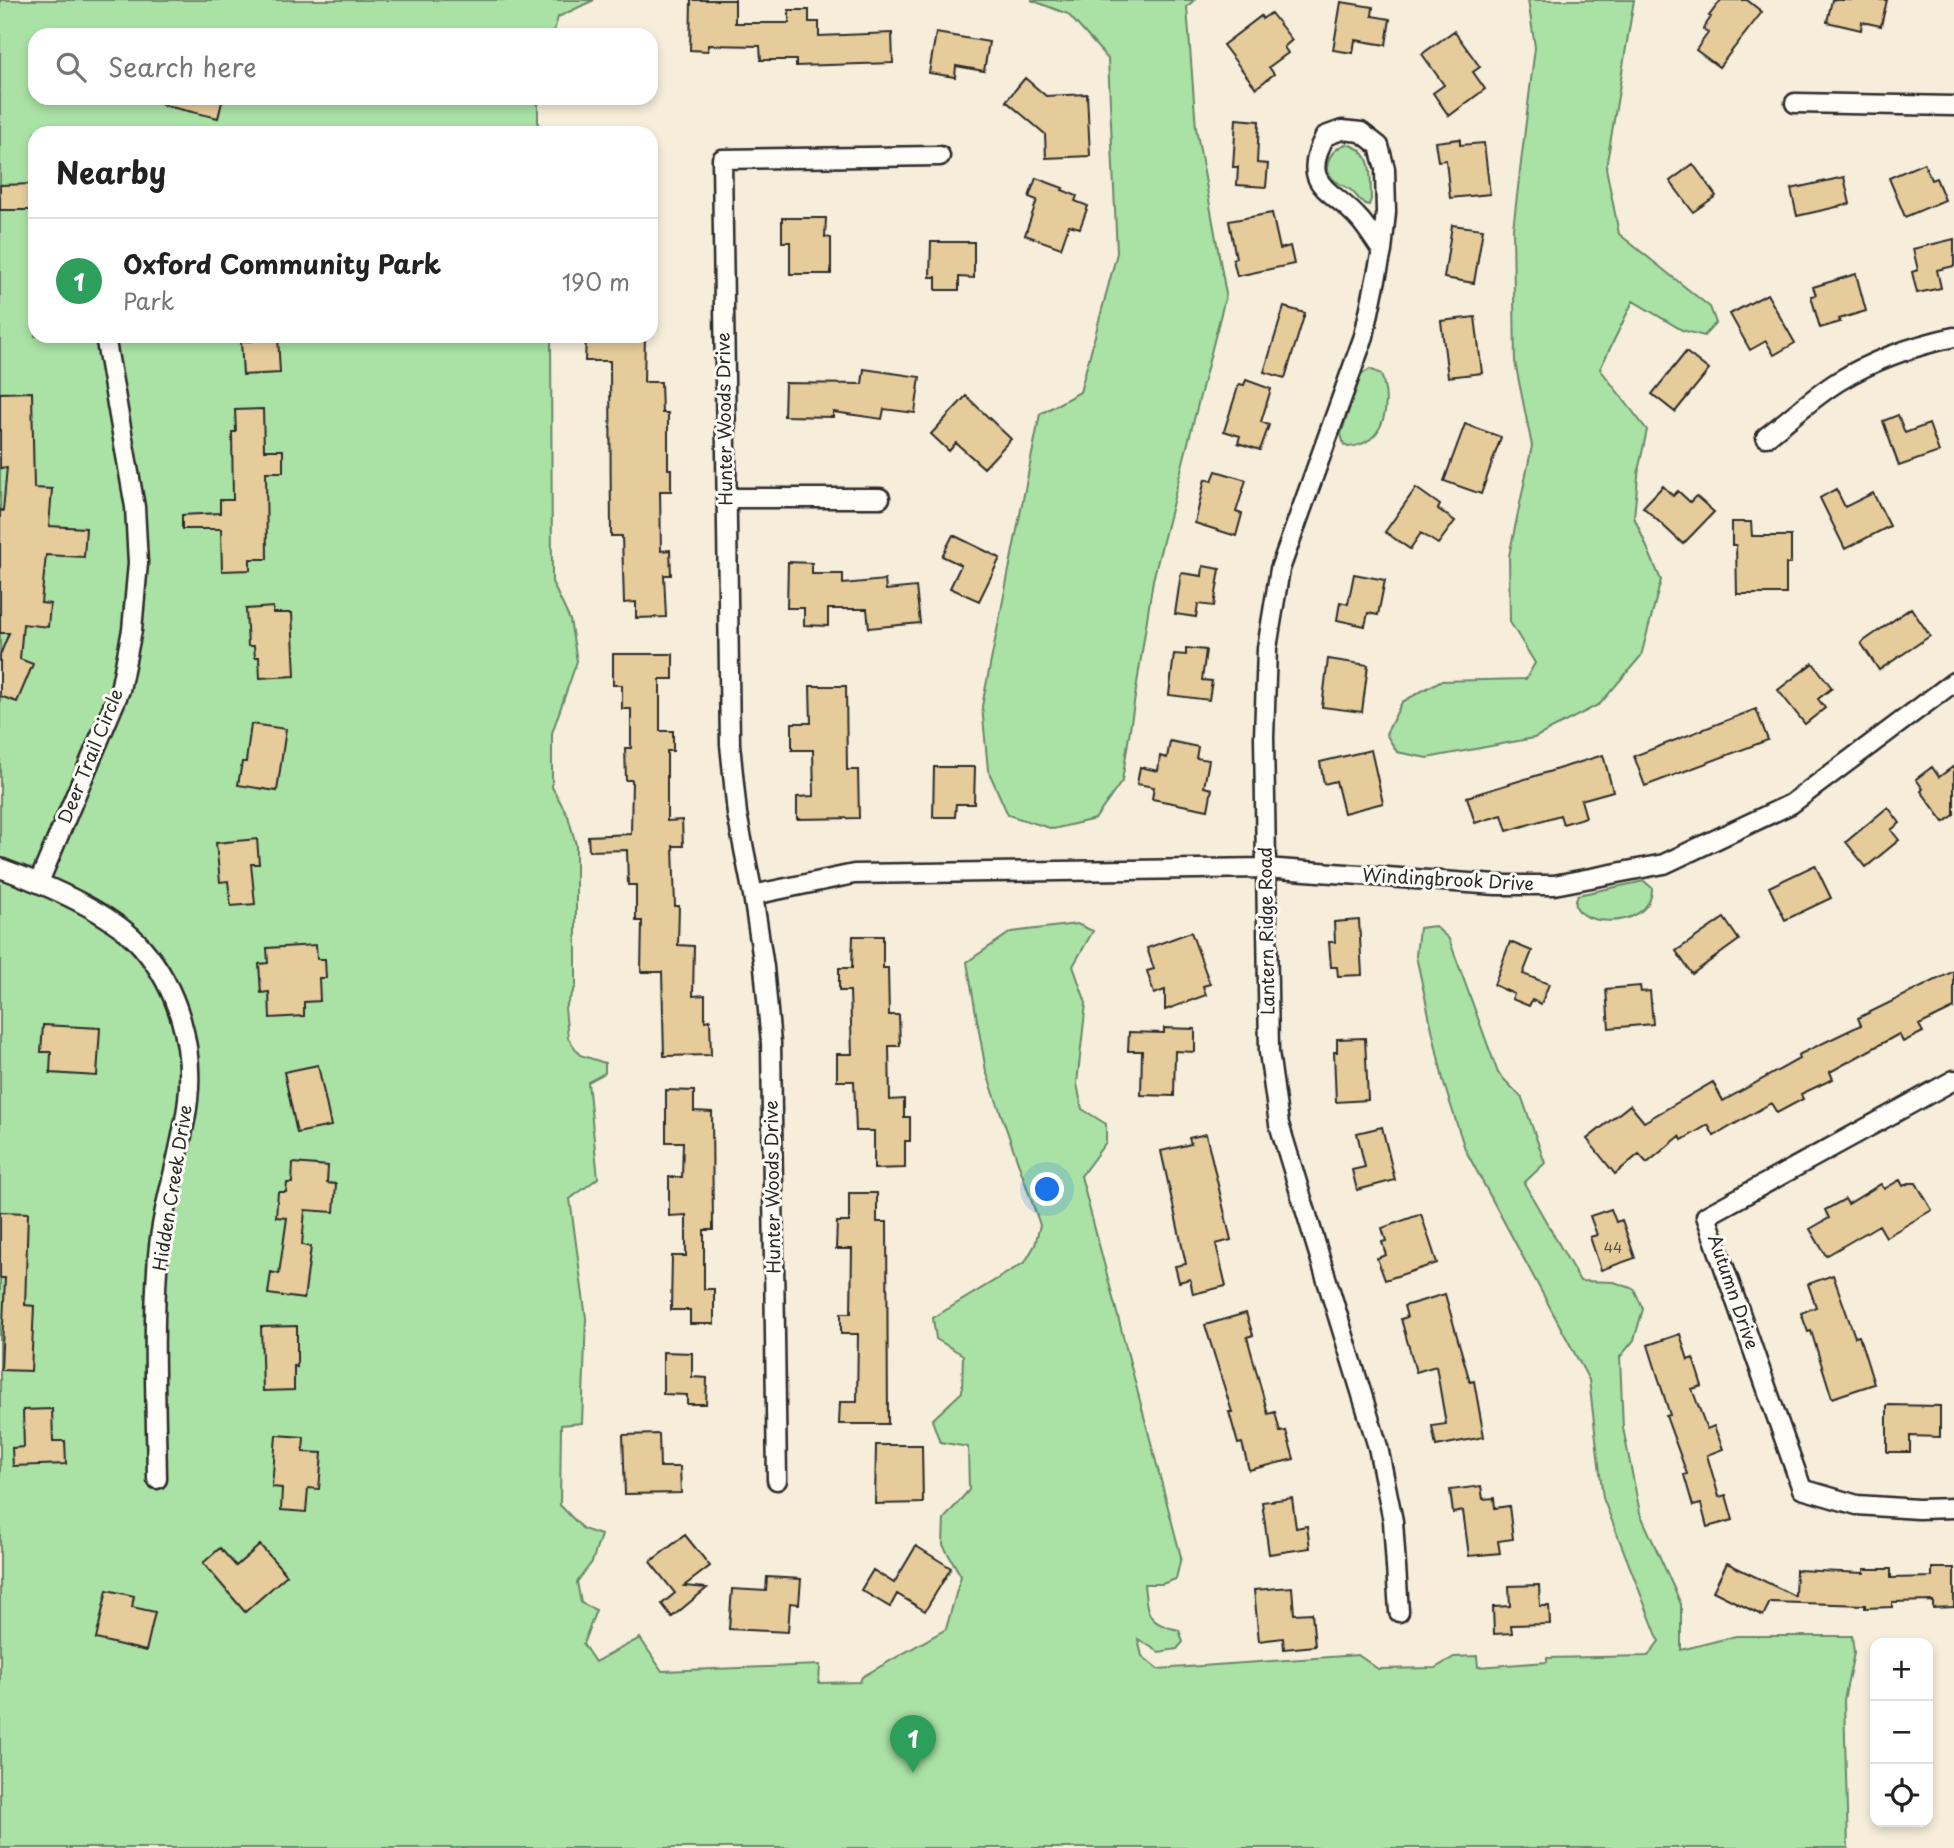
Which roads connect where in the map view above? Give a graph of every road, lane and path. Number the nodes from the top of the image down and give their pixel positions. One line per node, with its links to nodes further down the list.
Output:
1 (1795, 103): 2 (street)
2 (1954, 106)
3 (940, 156): 8 (street, Hunter Woods Drive)
4 (1382, 251): 4 (street, Lantern Ridge Road); 12 (street, Lantern Ridge Road)
5 (1954, 337): 7 (street)
6 (106, 343): 13 (street, Deer Trail Circle)
7 (1766, 437)
8 (726, 498): 9 (street); 14 (street, Hunter Woods Drive)
9 (880, 498)
10 (1954, 682): 12 (street, Windingbrook Drive)
11 (0, 868): 13 (street, Hidden Creek Drive)
12 (1265, 868): 14 (street); 19 (street, Lantern Ridge Road)
13 (39, 882): 16 (street, Hidden Creek Drive)
14 (753, 895): 17 (street, Hunter Woods Drive)
15 (1954, 1080): 18 (street, Autumn Drive)
16 (157, 1479)
17 (777, 1480)
18 (1954, 1508)
19 (1399, 1612)

